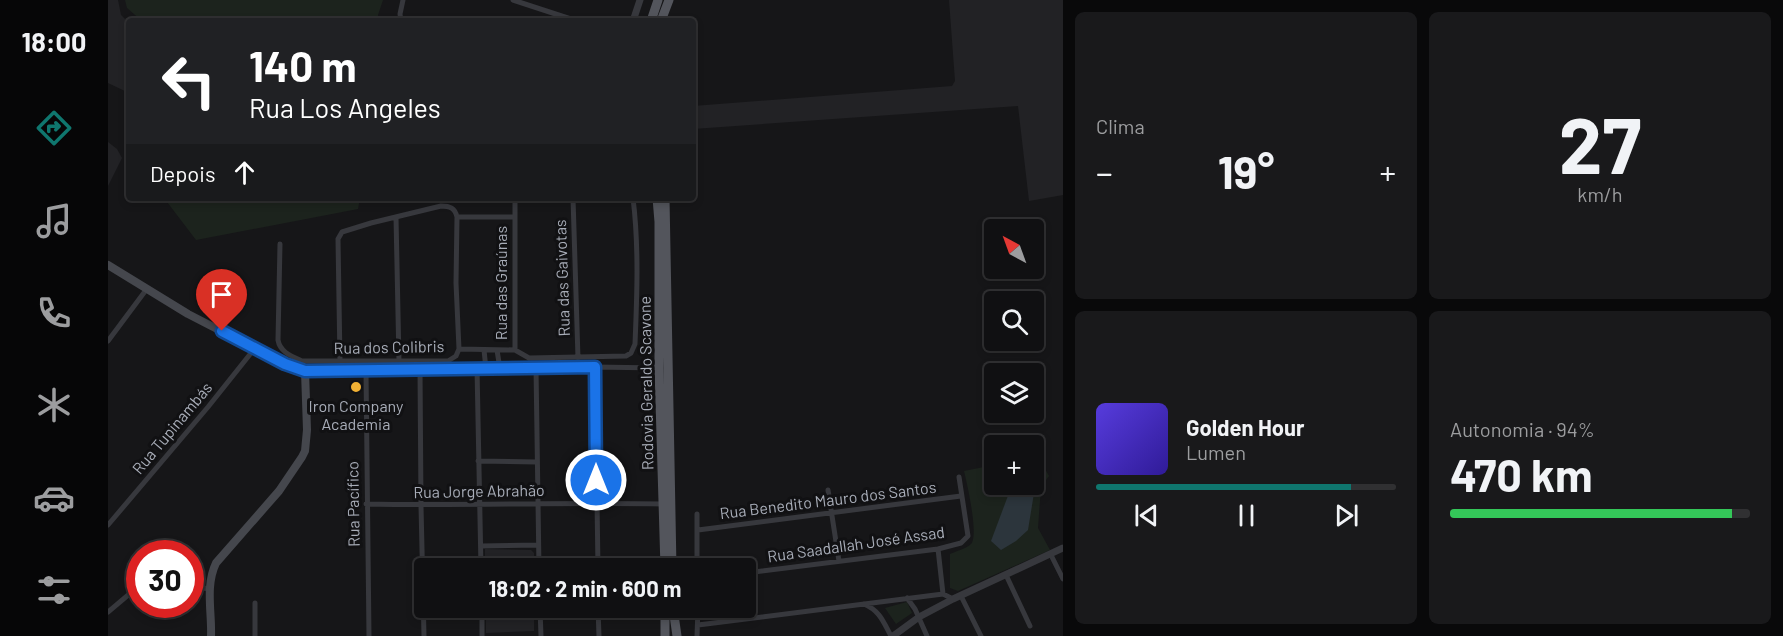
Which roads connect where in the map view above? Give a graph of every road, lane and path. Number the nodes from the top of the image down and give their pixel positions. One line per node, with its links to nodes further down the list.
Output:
1 (403, 0): 6 (street)
2 (513, 0): 7 (street)
3 (640, 0): 8 (street)
4 (658, 0): 9 (main road)
5 (669, 0): 10 (main road)
6 (401, 18)
7 (569, 18)
8 (634, 18)
9 (652, 18)
10 (662, 18)
11 (515, 201): 17 (street, Rua das Graúnas)
12 (573, 201): 28 (street, Rua das Gaivotas)
13 (633, 201): 28 (street, Rua dos Colibris)
14 (657, 201): 34 (main road, Rodovia Geraldo Scavone)
15 (665, 201): 64 (main road, Rodovia Geraldo Scavone)
16 (457, 217): 17 (street); 18 (street); 24 (street)
17 (515, 217): 27 (street, Rua das Graúnas)
18 (396, 218): 29 (street); 30 (street)
19 (280, 244): 29 (street, Rua dos Colibris)
20 (108, 265): 21 (main road)
21 (146, 290): 22 (street); 23 (main road)
22 (108, 341)
23 (255, 348): 38 (main road); 53 (street, Rua Tupinambás)
24 (459, 349): 25 (street, Rua dos Colibris); 30 (street, Rua dos Colibris)
25 (484, 350): 26 (street, Rua dos Colibris); 36 (street)
26 (497, 350): 27 (street, Rua dos Colibris); 37 (street)
27 (515, 350): 28 (street, Rua dos Colibris)
28 (578, 358)
29 (340, 361): 30 (street, Rua dos Colibris)
30 (399, 361)
31 (595, 367): 33 (street); 34 (street); 45 (street)
32 (477, 368): 35 (street); 36 (street); 40 (street)
33 (536, 368): 37 (street); 41 (street)
34 (659, 368): 49 (main road, Rodovia Geraldo Scavone)
35 (420, 369): 39 (street); 50 (street)
36 (486, 369): 37 (street)
37 (500, 369)
38 (305, 371): 39 (street); 71 (main road)
39 (366, 371): 47 (street, Rua Pacífico)
40 (478, 461): 41 (street); 48 (street)
41 (537, 462): 46 (street)
42 (959, 477): 44 (street)
43 (828, 490): 52 (street)
44 (962, 496): 52 (street, Rua Benedito Mauro dos Santos); 58 (street, Rua Saadallah José Assad)
45 (596, 502): 46 (street, Rua Jorge Abrahão); 49 (street, Rua Jorge Abrahão); 62 (street)
46 (537, 503): 48 (street, Rua Jorge Abrahão); 56 (street)
47 (366, 504): 50 (street, Rua Jorge Abrahão); 91 (street, Rua Pacífico)
48 (479, 504): 50 (street, Rua Jorge Abrahão); 55 (street)
49 (664, 504): 63 (main road, Rodovia Geraldo Scavone)
50 (421, 506): 92 (street)
51 (697, 514): 54 (street)
52 (831, 514): 54 (street, Rua Benedito Mauro dos Santos); 66 (street)
53 (108, 525)
54 (698, 530): 65 (street)
55 (481, 546): 56 (street); 60 (street)
56 (538, 546): 61 (street)
57 (1063, 548): 59 (street)
58 (938, 549): 66 (street, Rua Saadallah José Assad); 72 (street)
59 (1051, 555): 68 (street); 69 (street)
60 (481, 558)
61 (539, 558)
62 (598, 558)
63 (664, 558)
64 (672, 558)
65 (697, 558)
66 (839, 561): 67 (street, Rua Saadallah José Assad)
67 (756, 572)
68 (1006, 576): 73 (street); 88 (street)
69 (1063, 579)
70 (204, 588): 71 (street)
71 (210, 589): 89 (main road)
72 (943, 594): 75 (street); 76 (street)
73 (961, 596): 76 (street); 101 (street)
74 (126, 597): 79 (street)
75 (907, 598): 78 (street); 80 (street)
76 (953, 599): 80 (street)
77 (255, 603): 90 (street)
78 (864, 604): 87 (street); 99 (street)
79 (108, 612)
80 (919, 617): 99 (street); 100 (street)
81 (482, 618): 93 (street)
82 (540, 618): 94 (street)
83 (598, 618): 95 (street)
84 (665, 618): 96 (main road)
85 (674, 618): 97 (main road)
86 (698, 618): 87 (street)
87 (698, 625): 98 (street)
88 (1030, 626)
89 (211, 636)
90 (255, 636)
91 (369, 636)
92 (424, 636)
93 (482, 636)
94 (541, 636)
95 (599, 636)
96 (665, 636)
97 (676, 636)
98 (697, 636)
99 (892, 636)
100 (927, 636)
101 (981, 636)

